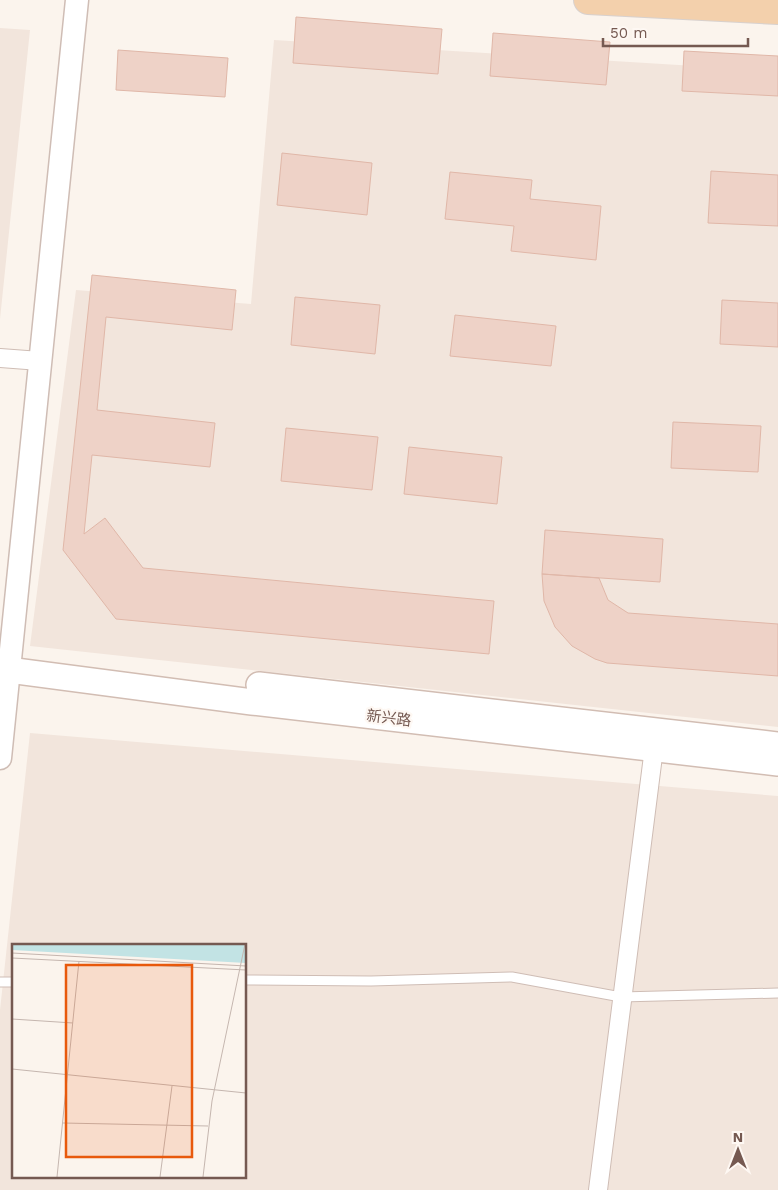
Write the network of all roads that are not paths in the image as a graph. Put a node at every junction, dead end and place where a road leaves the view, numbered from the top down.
1 (76, 0) edge
2 (588, 0) edge
3 (778, 10) edge
4 (0, 358) edge
5 (40, 361) junction
6 (5, 660) edge
7 (778, 745) edge
8 (654, 748) junction
9 (0, 758) edge
10 (778, 763) edge
11 (246, 980) edge
12 (778, 993) edge
13 (621, 997) junction
14 (598, 1190) edge

1 - 5 street
2 - 3 main road
4 - 5 street
5 - 6 street
6 - 7 main road, 新兴路
6 - 8 main road, 新兴路
6 - 9 street
8 - 10 main road, 新兴路
8 - 13 street
11 - 13 lane
12 - 13 lane
13 - 14 street

